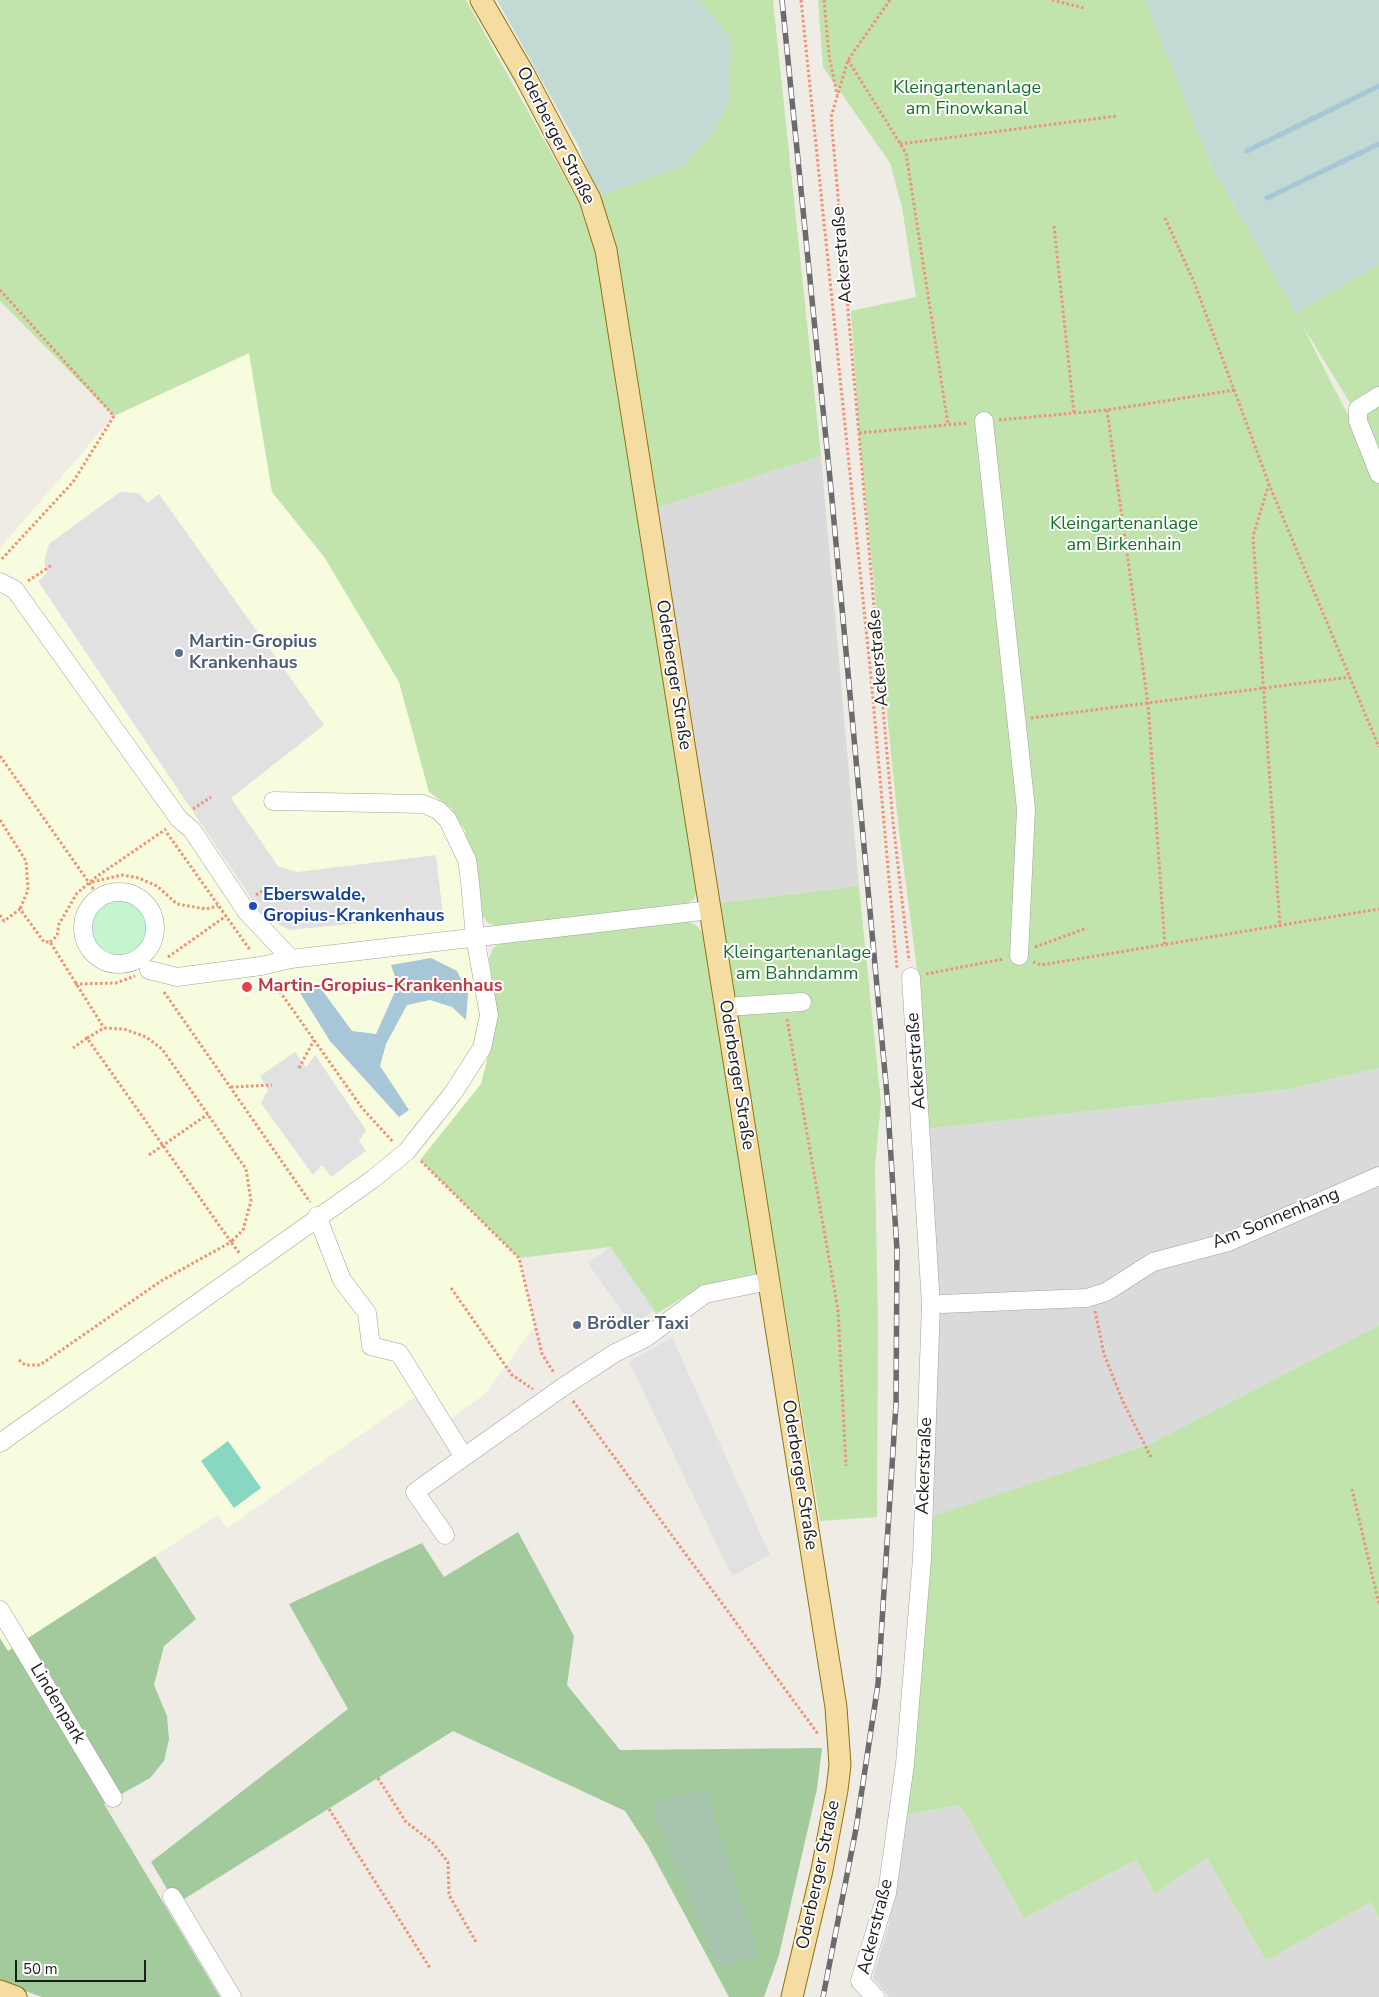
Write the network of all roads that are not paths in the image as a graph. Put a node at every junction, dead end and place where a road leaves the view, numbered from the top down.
1 (481, 0) edge
2 (1379, 396) edge
3 (984, 421) road end
4 (1379, 474) edge
5 (8, 586) edge
6 (273, 801) dead end
7 (99, 897) joint
8 (710, 910) junction
9 (475, 937) junction
10 (1019, 956) road end
11 (291, 959) junction
12 (148, 970) road end
13 (904, 974) road end
14 (802, 1002) dead end
15 (726, 1007) junction
16 (1379, 1176) edge
17 (317, 1216) junction
18 (769, 1281) junction
19 (942, 1304) dead end
20 (0, 1443) edge
21 (464, 1457) junction
22 (445, 1535) dead end
23 (0, 1610) edge
24 (113, 1798) dead end
25 (172, 1897) dead end
26 (0, 1991) edge
27 (16, 1997) edge
28 (232, 1997) edge
29 (792, 1997) edge
30 (875, 1997) edge

1 - 8 main road, Oderberger Straße
2 - 4 street
3 - 10 street
5 - 11 street
6 - 9 street
7 - 7 street
8 - 9 street
8 - 15 main road, Oderberger Straße
9 - 11 street
9 - 17 street
11 - 12 street
13 - 30 street, Ackerstraße
14 - 15 street
15 - 18 main road, Oderberger Straße
16 - 19 street, Am Sonnenhang
17 - 20 street
17 - 21 street
18 - 21 street
18 - 29 main road, Oderberger Straße
21 - 22 street
23 - 24 street, Lindenpark
25 - 28 street
26 - 27 main road

